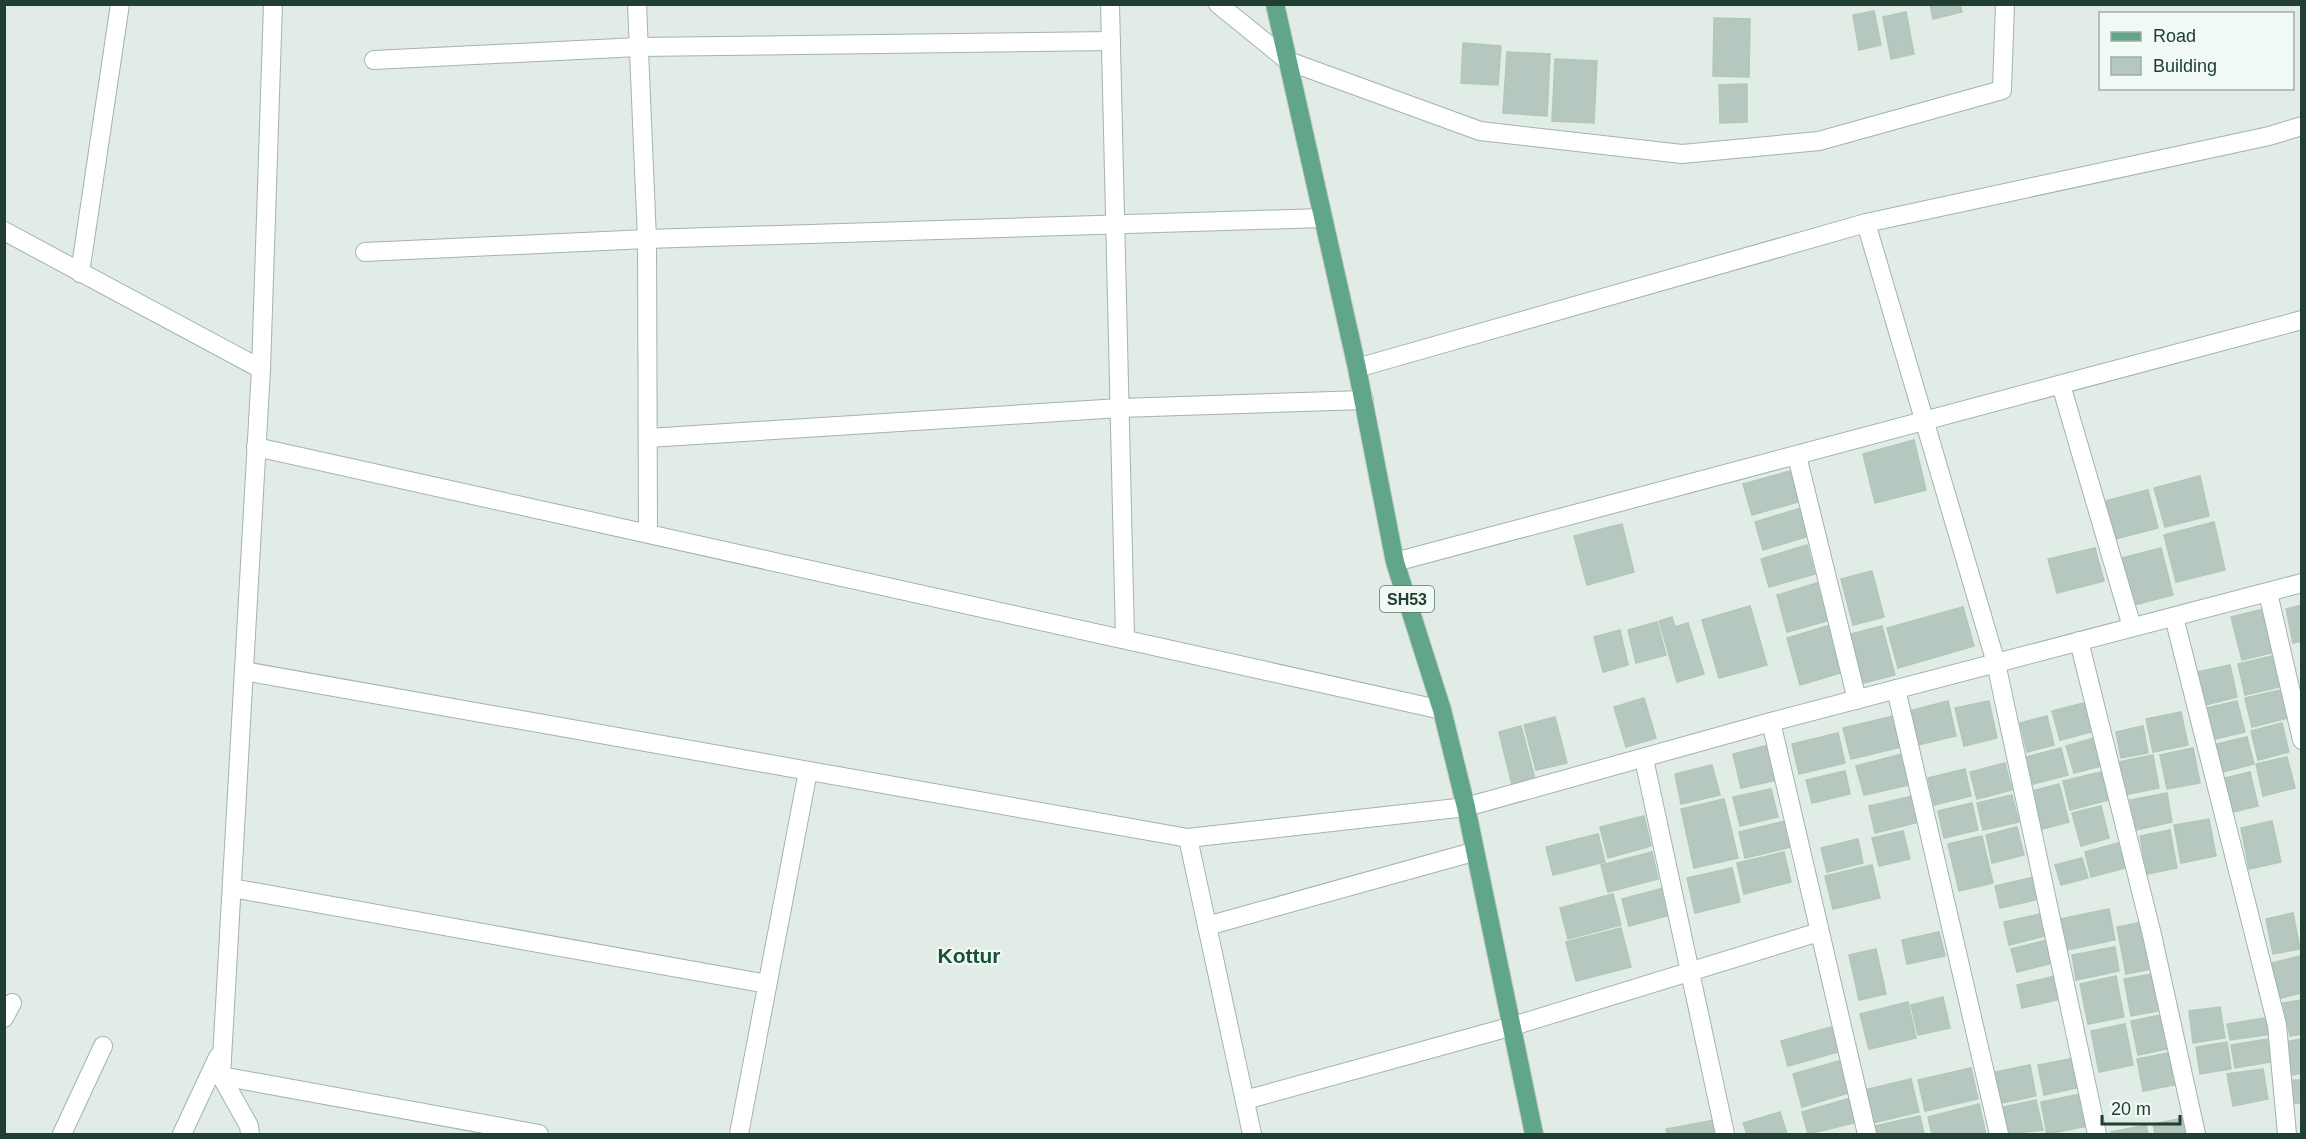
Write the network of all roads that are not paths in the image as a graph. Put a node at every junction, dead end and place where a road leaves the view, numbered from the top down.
1 (120, 4) edge
2 (273, 4) edge
3 (637, 4) edge
4 (1110, 4) edge
5 (1218, 4) edge
6 (1275, 4) edge
7 (2005, 4) edge
8 (1111, 41) junction
9 (638, 47) junction
10 (374, 60) dead end
11 (1288, 61) junction
12 (2301, 126) edge
13 (1323, 218) junction
14 (1866, 224) junction
15 (1115, 225) junction
16 (4, 231) edge
17 (647, 239) junction
18 (364, 252) dead end
19 (80, 273) junction
20 (2301, 320) edge
21 (1357, 368) junction
22 (261, 369) junction
23 (2061, 385) junction
24 (1364, 400) junction
25 (1120, 408) junction
26 (1924, 422) junction
27 (648, 438) junction
28 (256, 447) junction
29 (1797, 456) junction
30 (648, 533) junction
31 (1395, 562) junction
32 (2301, 583) edge
33 (2268, 593) junction
34 (2174, 617) junction
35 (2132, 627) junction
36 (1125, 637) junction
37 (2079, 641) junction
38 (1996, 663) junction
39 (244, 671) junction
40 (1896, 689) junction
41 (1857, 700) junction
42 (1442, 710) junction
43 (1771, 722) junction
44 (2301, 740) edge
45 (1644, 759) junction
46 (808, 771) junction
47 (1466, 807) junction
48 (1188, 838) junction
49 (1473, 852) junction
50 (231, 888) junction
51 (1207, 926) junction
52 (1819, 932) junction
53 (1690, 971) junction
54 (767, 984) junction
55 (1513, 1026) junction
56 (104, 1046) dead end
57 (223, 1047) junction
58 (221, 1076) junction
59 (1245, 1100) junction
60 (62, 1134) edge
61 (182, 1134) edge
62 (250, 1134) edge
63 (534, 1134) edge
64 (739, 1134) edge
65 (1251, 1134) edge
66 (1534, 1134) edge
67 (1725, 1134) edge
68 (1867, 1134) edge
69 (1999, 1134) edge
70 (2097, 1134) edge
71 (2196, 1134) edge
72 (2287, 1134) edge

1 - 19 street
2 - 22 street
3 - 9 street
4 - 8 street
5 - 11 street
6 - 11 main road, SH53
7 - 11 street
8 - 9 street
8 - 15 street
9 - 10 street
9 - 17 street
11 - 13 main road, SH53
12 - 14 street
13 - 15 street
13 - 21 main road, SH53
14 - 21 street
14 - 26 street
15 - 17 street
15 - 25 street
16 - 19 street
17 - 18 street
17 - 27 street
19 - 22 street
20 - 23 street
21 - 24 main road, SH53
22 - 28 street
23 - 26 street
23 - 35 street
24 - 25 street
24 - 31 main road, SH53
25 - 27 street
25 - 36 street
26 - 29 street
26 - 38 street
27 - 30 street
28 - 30 street
28 - 39 street
29 - 31 street
29 - 41 street
30 - 36 street
31 - 42 main road, SH53
32 - 33 street
33 - 34 street
33 - 44 street
34 - 35 street
34 - 72 street
35 - 37 street
36 - 42 street
37 - 38 street
37 - 71 street
38 - 40 street
38 - 70 street
39 - 46 street
39 - 50 street
40 - 41 street
40 - 69 street
41 - 43 street
42 - 47 main road, SH53
43 - 45 street
43 - 52 street
45 - 47 street
45 - 53 street
46 - 48 street
46 - 54 street
47 - 48 street
47 - 49 main road, SH53
48 - 51 street
49 - 51 street
49 - 55 main road, SH53
50 - 54 street
50 - 57 street
51 - 59 street
52 - 53 street
52 - 68 street
53 - 55 street
53 - 67 street
54 - 64 street
55 - 59 street
55 - 66 main road, SH53
56 - 60 street
57 - 58 street
57 - 61 street
58 - 62 street
58 - 63 street
59 - 65 street

